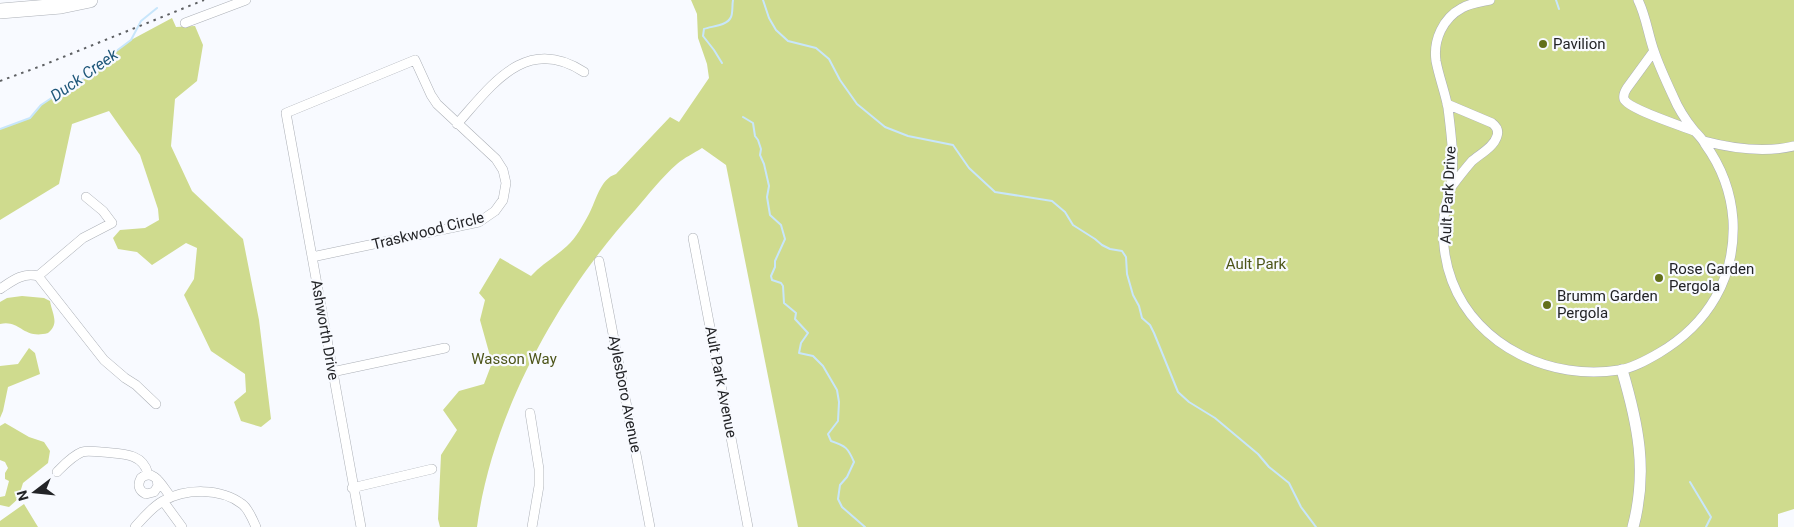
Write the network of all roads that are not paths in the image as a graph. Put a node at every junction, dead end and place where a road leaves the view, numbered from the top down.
1 (90, 0) edge
2 (246, 0) edge
3 (1490, 0) edge
4 (1638, 0) edge
5 (7, 7) edge
6 (185, 23) dead end
7 (1654, 51) junction
8 (584, 72) dead end
9 (1447, 104) junction
10 (457, 124) junction
11 (1694, 131) junction
12 (289, 134) joint
13 (1704, 141) junction
14 (1794, 146) edge
15 (1451, 186) junction
16 (86, 198) dead end
17 (693, 238) dead end
18 (312, 257) junction
19 (599, 262) dead end
20 (38, 276) junction
21 (0, 289) edge
22 (445, 348) dead end
23 (1622, 370) junction
24 (332, 372) junction
25 (156, 404) dead end
26 (530, 413) dead end
27 (432, 469) dead end
28 (56, 472) dead end
29 (148, 474) junction
30 (157, 479) junction
31 (352, 488) junction
32 (146, 494) junction
33 (163, 501) junction
34 (135, 527) edge
35 (182, 527) edge
36 (256, 527) edge
37 (361, 527) edge
38 (532, 527) edge
39 (650, 527) edge
40 (748, 527) edge
41 (1633, 527) edge

1 - 5 highway
2 - 6 street
3 - 9 street, Ault Park Drive
4 - 7 street, Ault Park Drive
7 - 11 street, Ault Park Drive
7 - 11 street
8 - 10 street
9 - 15 street, Ault Park Drive
9 - 15 street
10 - 12 street, Traskwood Circle
10 - 18 street, Traskwood Circle
11 - 13 street, Ault Park Drive
12 - 18 street, Ashworth Drive
13 - 14 street
13 - 23 street, Ault Park Drive
15 - 23 street, Ault Park Drive
16 - 20 street
17 - 40 street, Ault Park Avenue
18 - 24 street, Ashworth Drive
19 - 39 street, Aylesboro Avenue
20 - 21 street
20 - 25 street
22 - 24 street
23 - 41 street
24 - 31 street, Ashworth Drive
26 - 38 street
27 - 31 street
28 - 29 street
29 - 30 street
29 - 32 street
30 - 32 street
30 - 33 street
31 - 37 street, Ashworth Drive
32 - 33 street
33 - 34 street
33 - 35 street
33 - 36 street

